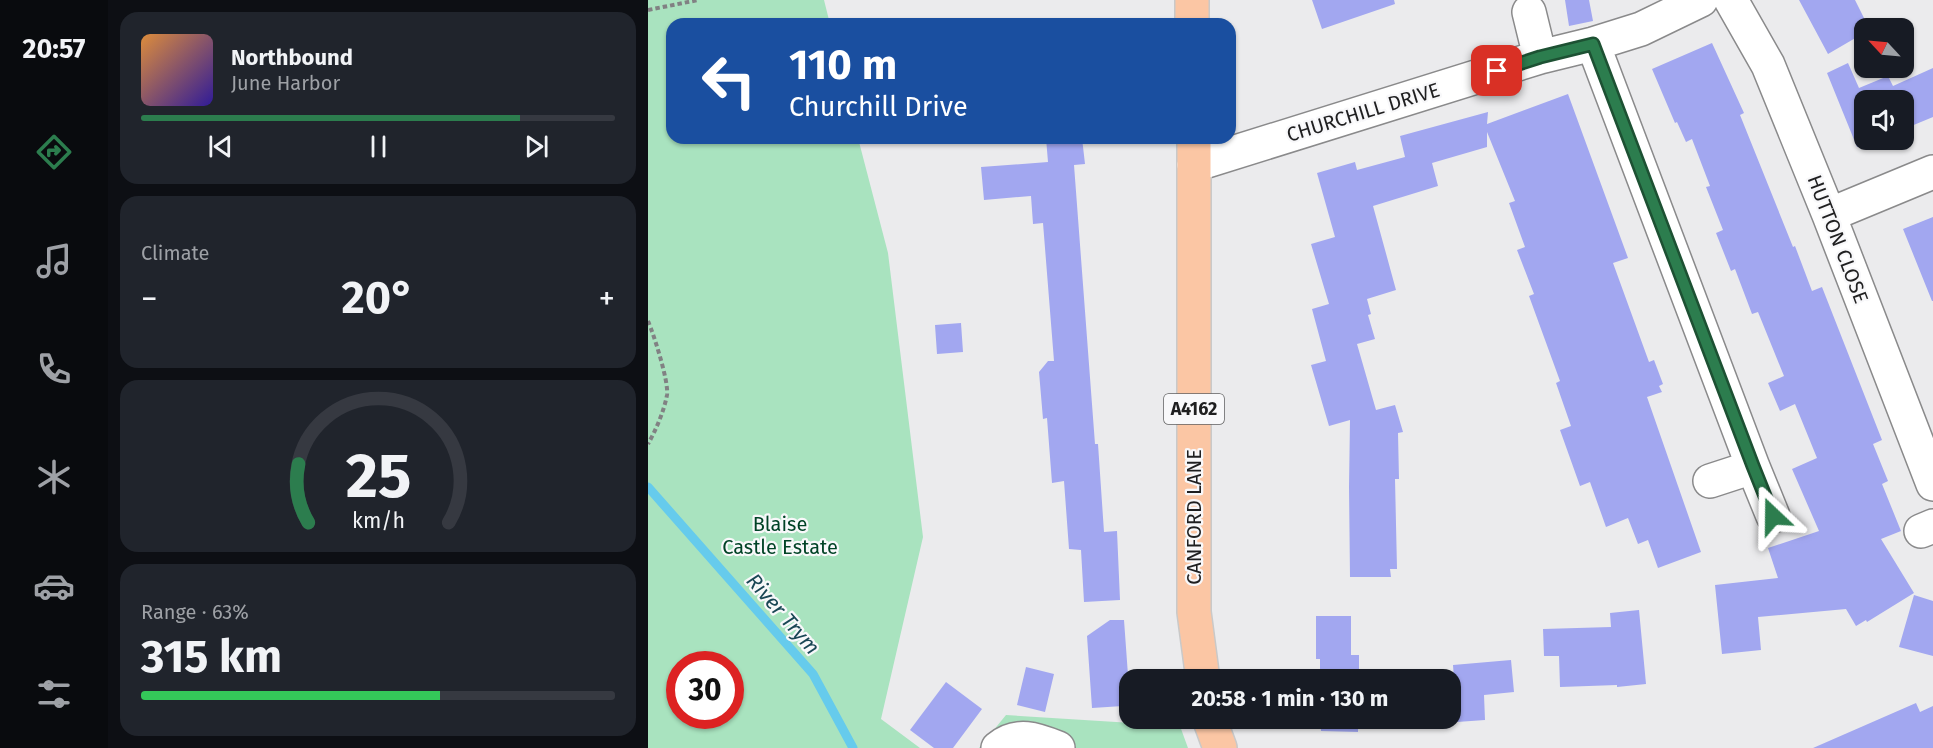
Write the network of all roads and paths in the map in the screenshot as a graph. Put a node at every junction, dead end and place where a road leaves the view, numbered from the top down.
1 (698, 0) edge
2 (1192, 0) edge
3 (1701, 0) edge
4 (1731, 0) edge
5 (648, 10) edge
6 (1529, 12) dead end
7 (1192, 18) edge
8 (1593, 44) junction
9 (1540, 57) junction
10 (1236, 140) edge
11 (1223, 144) edge
12 (1194, 152) edge
13 (1933, 172) edge
14 (1829, 215) junction
15 (648, 321) edge
16 (648, 444) edge
17 (1753, 466) junction
18 (1710, 481) dead end
19 (1933, 484) edge
20 (1773, 516) dead end
21 (1202, 669) edge
22 (1213, 729) edge
23 (998, 748) edge
24 (1058, 748) edge
25 (1220, 748) edge

1 - 5 path
2 - 7 main road
3 - 8 street, CHURCHILL DRIVE
4 - 14 street, HUTTON CLOSE
6 - 9 street
8 - 9 street, CHURCHILL DRIVE
8 - 17 street
9 - 10 street, CHURCHILL DRIVE
11 - 12 street, CHURCHILL DRIVE
12 - 21 main road, CANFORD LANE / A4162
13 - 14 street
14 - 19 street, HUTTON CLOSE
15 - 16 path
17 - 18 street
17 - 20 street
22 - 25 main road
23 - 24 street

